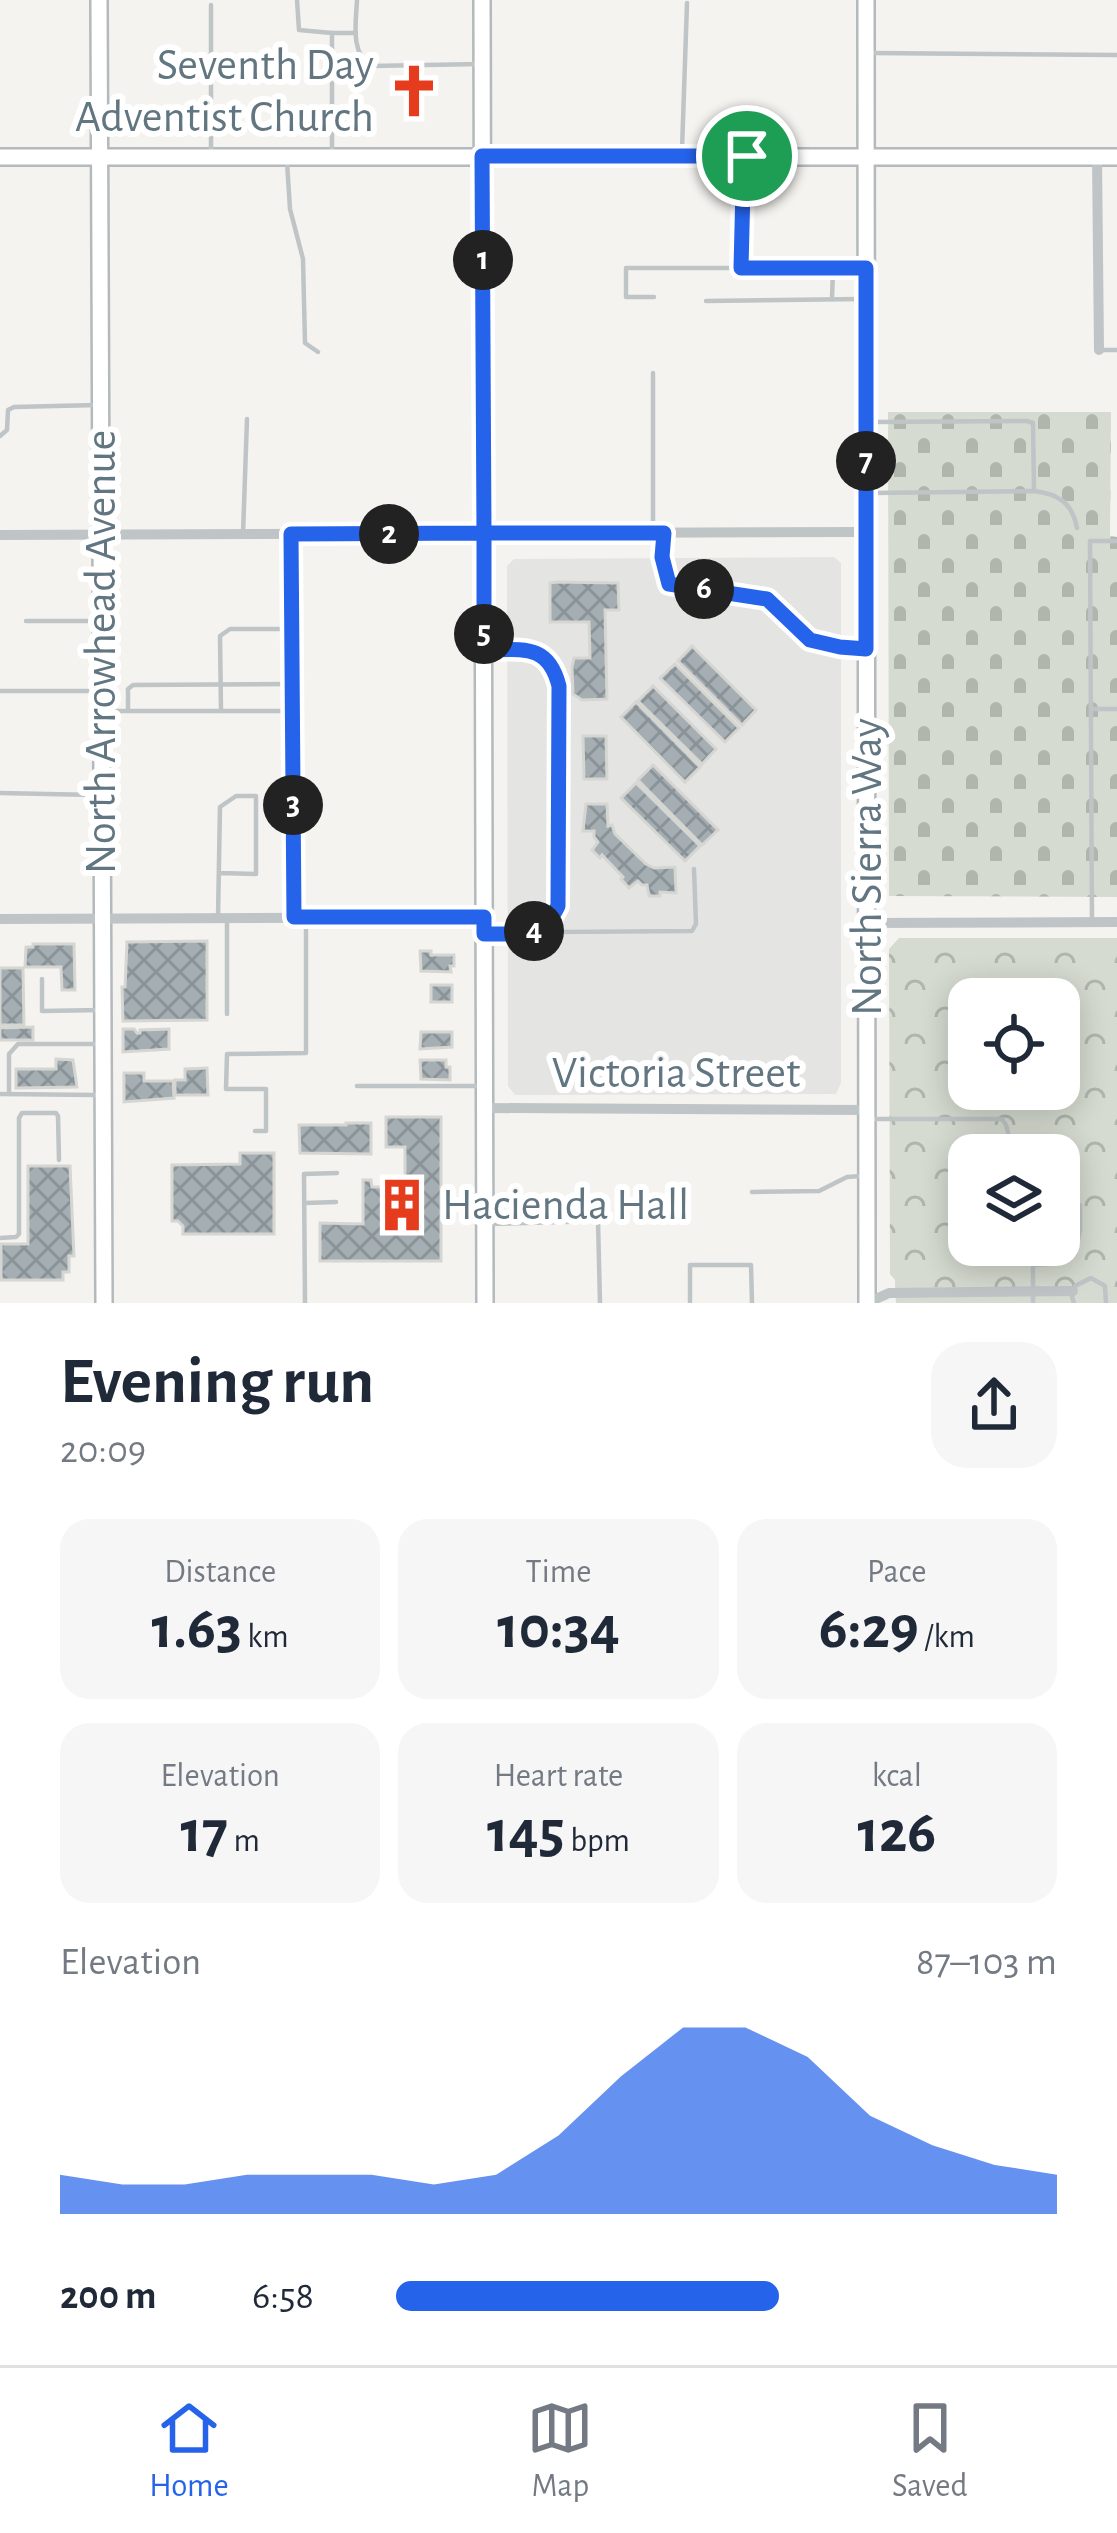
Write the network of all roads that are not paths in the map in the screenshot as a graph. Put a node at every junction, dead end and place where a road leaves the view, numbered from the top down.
1 (99, 0) edge
2 (297, 0) edge
3 (357, 0) edge
4 (482, 0) edge
5 (866, 0) edge
6 (687, 2) edge
7 (211, 5) dead end
8 (332, 33) junction
9 (356, 33) junction
10 (866, 53) junction
11 (1117, 55) edge
12 (482, 64) junction
13 (286, 156) junction
14 (332, 156) junction
15 (482, 156) junction
16 (682, 156) junction
17 (747, 156) junction
18 (866, 156) junction
19 (0, 157) edge
20 (99, 157) junction
21 (212, 157) junction
22 (1097, 157) junction
23 (1117, 157) edge
24 (741, 268) junction
25 (833, 268) junction
26 (866, 268) junction
27 (654, 297) dead end
28 (866, 298) junction
29 (832, 299) junction
30 (706, 301) dead end
31 (1099, 350) joint
32 (1117, 350) edge
33 (318, 352) dead end
34 (653, 373) dead end
35 (100, 405) junction
36 (247, 419) dead end
37 (866, 422) junction
38 (0, 436) edge
39 (1034, 490) junction
40 (866, 493) junction
41 (1077, 528) dead end
42 (866, 532) junction
43 (484, 533) junction
44 (658, 533) junction
45 (243, 534) junction
46 (291, 534) junction
47 (0, 535) edge
48 (101, 535) junction
49 (1117, 541) edge
50 (26, 621) dead end
51 (101, 621) junction
52 (292, 629) junction
53 (866, 649) junction
54 (484, 650) junction
55 (292, 684) junction
56 (221, 685) junction
57 (0, 691) edge
58 (101, 691) junction
59 (1090, 709) junction
60 (1117, 709) edge
61 (292, 710) junction
62 (101, 711) junction
63 (128, 711) junction
64 (221, 711) junction
65 (0, 793) edge
66 (101, 795) junction
67 (694, 869) dead end
68 (219, 873) junction
69 (222, 917) junction
70 (300, 917) junction
71 (101, 918) junction
72 (0, 919) edge
73 (1092, 922) junction
74 (1117, 922) edge
75 (867, 923) junction
76 (547, 925) junction
77 (484, 926) junction
78 (42, 979) dead end
79 (102, 1010) junction
80 (227, 1014) dead end
81 (102, 1043) junction
82 (357, 1086) dead end
83 (485, 1086) junction
84 (0, 1094) edge
85 (9, 1094) junction
86 (102, 1095) junction
87 (485, 1108) junction
88 (867, 1114) junction
89 (255, 1131) dead end
90 (1008, 1134) edge
91 (59, 1160) dead end
92 (337, 1173) dead end
93 (867, 1176) junction
94 (752, 1192) dead end
95 (336, 1202) dead end
96 (304, 1203) junction
97 (485, 1224) junction
98 (0, 1238) edge
99 (1033, 1266) edge
100 (1033, 1297) edge
101 (1074, 1297) edge
102 (104, 1303) edge
103 (305, 1303) edge
104 (485, 1303) edge
105 (600, 1303) edge
106 (690, 1303) edge
107 (752, 1303) edge
108 (867, 1303) edge
109 (1106, 1303) edge

1 - 20 street, North Arrowhead Avenue
2 - 8 lane
3 - 9 lane
4 - 12 street
5 - 10 street, North Sierra Way
6 - 16 lane
7 - 21 lane
8 - 9 lane
8 - 14 lane
9 - 12 lane
10 - 11 lane
10 - 18 street, North Sierra Way
12 - 15 street
13 - 14 street
13 - 21 street
13 - 33 lane
14 - 15 street
15 - 16 street
15 - 43 street
16 - 17 street
17 - 18 street
17 - 24 lane
18 - 22 street
18 - 26 street, North Sierra Way
19 - 20 street
20 - 21 street
20 - 35 street, North Arrowhead Avenue
22 - 23 street
22 - 31 street
24 - 25 lane
24 - 27 lane
25 - 26 lane
25 - 29 lane
26 - 28 street, North Sierra Way
28 - 29 lane
28 - 37 street, North Sierra Way
29 - 30 lane
31 - 32 lane
34 - 44 lane
35 - 38 lane
35 - 48 street, North Arrowhead Avenue
36 - 45 lane
37 - 39 lane
37 - 40 street, North Sierra Way
39 - 40 lane
39 - 41 lane
40 - 42 street, North Sierra Way
42 - 44 street
42 - 53 street, North Sierra Way
43 - 44 street
43 - 46 street
43 - 54 street
44 - 53 lane
45 - 46 street
45 - 48 street
46 - 52 street
47 - 48 street
48 - 51 street, North Arrowhead Avenue
49 - 59 lane
50 - 51 lane
51 - 58 street, North Arrowhead Avenue
52 - 55 street
52 - 56 lane
53 - 75 street, North Sierra Way
54 - 76 lane
54 - 77 street
55 - 56 lane
55 - 61 street
56 - 63 lane
56 - 64 lane
57 - 58 lane
58 - 62 street, North Arrowhead Avenue
59 - 60 lane
59 - 73 lane
61 - 64 lane
61 - 70 street
62 - 63 lane
62 - 66 street, North Arrowhead Avenue
63 - 64 lane
65 - 66 lane
66 - 71 street, North Arrowhead Avenue
67 - 76 lane
68 - 68 lane
68 - 69 lane
69 - 70 street
69 - 71 street
69 - 80 lane
70 - 77 street
70 - 89 lane
71 - 72 street
71 - 79 street, North Arrowhead Avenue
73 - 74 street
73 - 75 street
75 - 88 street, North Sierra Way
76 - 77 lane
77 - 83 street
78 - 79 lane
79 - 81 street, North Arrowhead Avenue
81 - 85 lane
81 - 86 street, North Arrowhead Avenue
82 - 83 lane
83 - 87 street
84 - 85 lane
85 - 86 lane
86 - 102 street, North Arrowhead Avenue
87 - 88 street, Victoria Street
87 - 97 street
88 - 90 lane
88 - 93 street, North Sierra Way
91 - 98 lane
92 - 96 lane
93 - 94 lane
93 - 108 street, North Sierra Way
95 - 96 lane
96 - 103 lane
97 - 104 street
97 - 105 lane
99 - 100 lane
100 - 101 street
100 - 108 street
101 - 109 lane
106 - 107 lane

